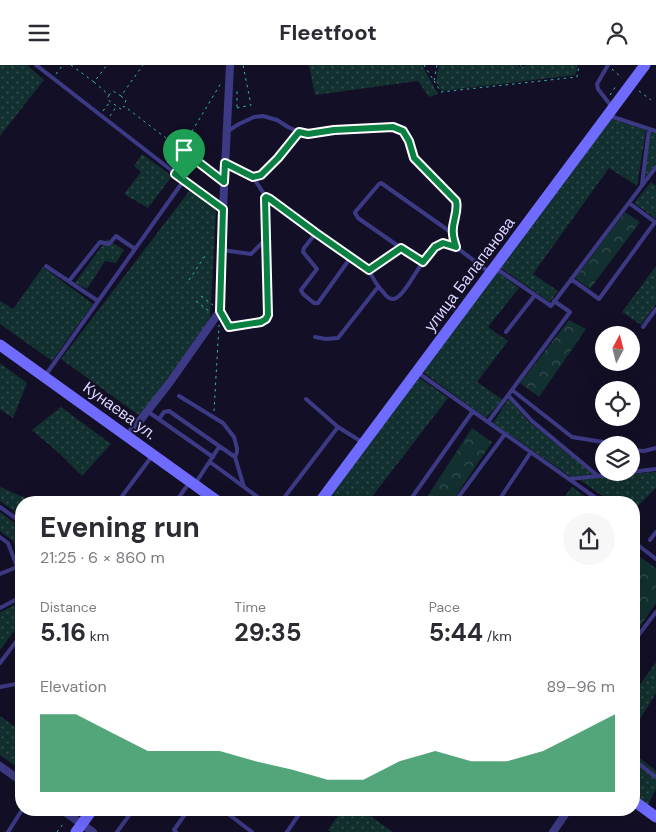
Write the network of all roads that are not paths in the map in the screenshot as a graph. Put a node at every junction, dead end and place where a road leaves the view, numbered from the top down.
1 (36, 65) edge
2 (230, 65) edge
3 (608, 65) edge
4 (646, 65) edge
5 (610, 112) junction
6 (649, 129) junction
7 (228, 131) junction
8 (656, 131) edge
9 (299, 132) junction
10 (225, 163) junction
11 (656, 167) edge
12 (253, 177) junction
13 (184, 180) junction
14 (641, 186) junction
15 (266, 197) junction
16 (629, 203) junction
17 (223, 209) junction
18 (655, 222) edge
19 (316, 233) junction
20 (452, 233) junction
21 (265, 240) junction
22 (456, 247) junction
23 (401, 248) junction
24 (135, 249) junction
25 (222, 250) junction
26 (352, 257) junction
27 (423, 262) junction
28 (46, 266) dead end
29 (369, 270) junction
30 (492, 270) junction
31 (571, 279) junction
32 (69, 281) junction
33 (378, 287) junction
34 (535, 295) junction
35 (98, 301) junction
36 (554, 301) junction
37 (656, 309) edge
38 (218, 314) junction
39 (643, 327) dead end
40 (506, 332) dead end
41 (315, 337) dead end
42 (0, 345) edge
43 (416, 372) junction
44 (44, 377) junction
45 (512, 390) junction
46 (179, 396) dead end
47 (508, 396) junction
48 (306, 399) dead end
49 (147, 411) junction
50 (473, 411) junction
51 (159, 419) junction
52 (488, 422) junction
53 (338, 427) junction
54 (505, 434) junction
55 (128, 436) junction
56 (595, 441) edge
57 (363, 443) junction
58 (219, 447) junction
59 (656, 448) edge
60 (640, 451) edge
61 (531, 452) junction
62 (153, 454) junction
63 (212, 457) junction
64 (235, 457) junction
65 (210, 462) junction
66 (656, 469) edge
67 (640, 471) edge
68 (595, 474) edge
69 (595, 476) edge
70 (569, 479) junction
71 (193, 483) junction
72 (244, 487) junction
73 (122, 496) edge
74 (181, 496) edge
75 (211, 496) edge
76 (256, 496) edge
77 (285, 496) edge
78 (324, 496) edge
79 (413, 496) edge
80 (459, 496) edge
81 (502, 496) edge
82 (593, 496) edge
83 (0, 507) edge
84 (15, 518) edge
85 (656, 532) edge
86 (0, 537) edge
87 (650, 540) dead end
88 (640, 547) edge
89 (656, 559) edge
90 (15, 562) edge
91 (15, 568) edge
92 (0, 574) edge
93 (15, 600) edge
94 (0, 607) edge
95 (656, 612) edge
96 (640, 633) edge
97 (15, 643) edge
98 (0, 663) edge
99 (15, 684) edge
100 (0, 687) edge
101 (640, 765) edge
102 (0, 766) edge
103 (15, 777) edge
104 (656, 777) edge
105 (640, 805) edge
106 (18, 816) edge
107 (71, 816) edge
108 (88, 816) edge
109 (129, 816) edge
110 (184, 816) edge
111 (231, 816) edge
112 (298, 816) edge
113 (564, 816) edge
114 (656, 817) edge
115 (79, 828) edge
116 (8, 832) edge
117 (93, 832) edge
118 (117, 832) edge
119 (176, 832) edge
120 (252, 832) edge
121 (287, 832) edge
122 (553, 832) edge

1 - 13 lane
2 - 7 street
3 - 5 lane
4 - 5 street, улица Балапанова
5 - 6 lane
5 - 30 street, улица Балапанова
6 - 8 lane
6 - 14 lane
7 - 9 lane
7 - 10 street
9 - 12 lane
9 - 20 lane
10 - 12 lane
10 - 17 street
11 - 14 lane
12 - 15 lane
13 - 17 lane
13 - 24 lane
14 - 16 lane
15 - 19 lane
15 - 21 lane
16 - 18 lane
16 - 31 lane
17 - 25 street
18 - 31 lane
19 - 26 lane
19 - 26 lane
20 - 22 lane
20 - 23 lane
21 - 25 lane
21 - 38 lane
22 - 27 lane
22 - 30 lane
23 - 27 street
23 - 29 lane
24 - 32 lane
24 - 35 lane
25 - 38 street
26 - 29 lane
27 - 33 lane
28 - 32 lane
29 - 33 lane
30 - 34 lane
30 - 43 street, улица Балапанова
31 - 36 lane
32 - 35 lane
33 - 41 lane
34 - 36 lane
34 - 40 lane
35 - 44 lane
36 - 45 lane
37 - 39 lane
38 - 49 street
42 - 44 street, Кунаева ул.
43 - 50 lane
43 - 57 street, улица Балапанова
44 - 55 street, Кунаева ул.
45 - 47 lane
45 - 56 lane
46 - 64 lane
47 - 52 lane
47 - 68 lane
48 - 53 lane
49 - 51 lane
49 - 55 street
50 - 52 lane
50 - 79 lane
51 - 58 lane
51 - 63 lane
52 - 54 lane
53 - 57 lane
53 - 77 lane
54 - 61 lane
54 - 80 lane
55 - 62 street, Кунаева ул.
57 - 78 street, улица Балапанова
58 - 63 lane
58 - 64 lane
59 - 60 lane
61 - 70 lane
61 - 81 lane
62 - 71 street, Кунаева ул.
62 - 73 lane
63 - 65 lane
64 - 72 lane
65 - 71 lane
65 - 72 lane
66 - 67 lane
69 - 70 lane
70 - 82 lane
71 - 74 lane
71 - 75 street, Кунаева ул.
72 - 76 lane
83 - 84 lane
85 - 87 lane
86 - 90 lane
88 - 89 lane
91 - 92 lane
93 - 94 lane
95 - 96 lane
97 - 98 lane
99 - 100 lane
101 - 104 lane
102 - 103 street
105 - 114 street
106 - 116 lane
107 - 115 street
108 - 115 street
109 - 118 lane
110 - 119 lane
111 - 120 lane
112 - 121 lane
113 - 122 street
115 - 117 street

